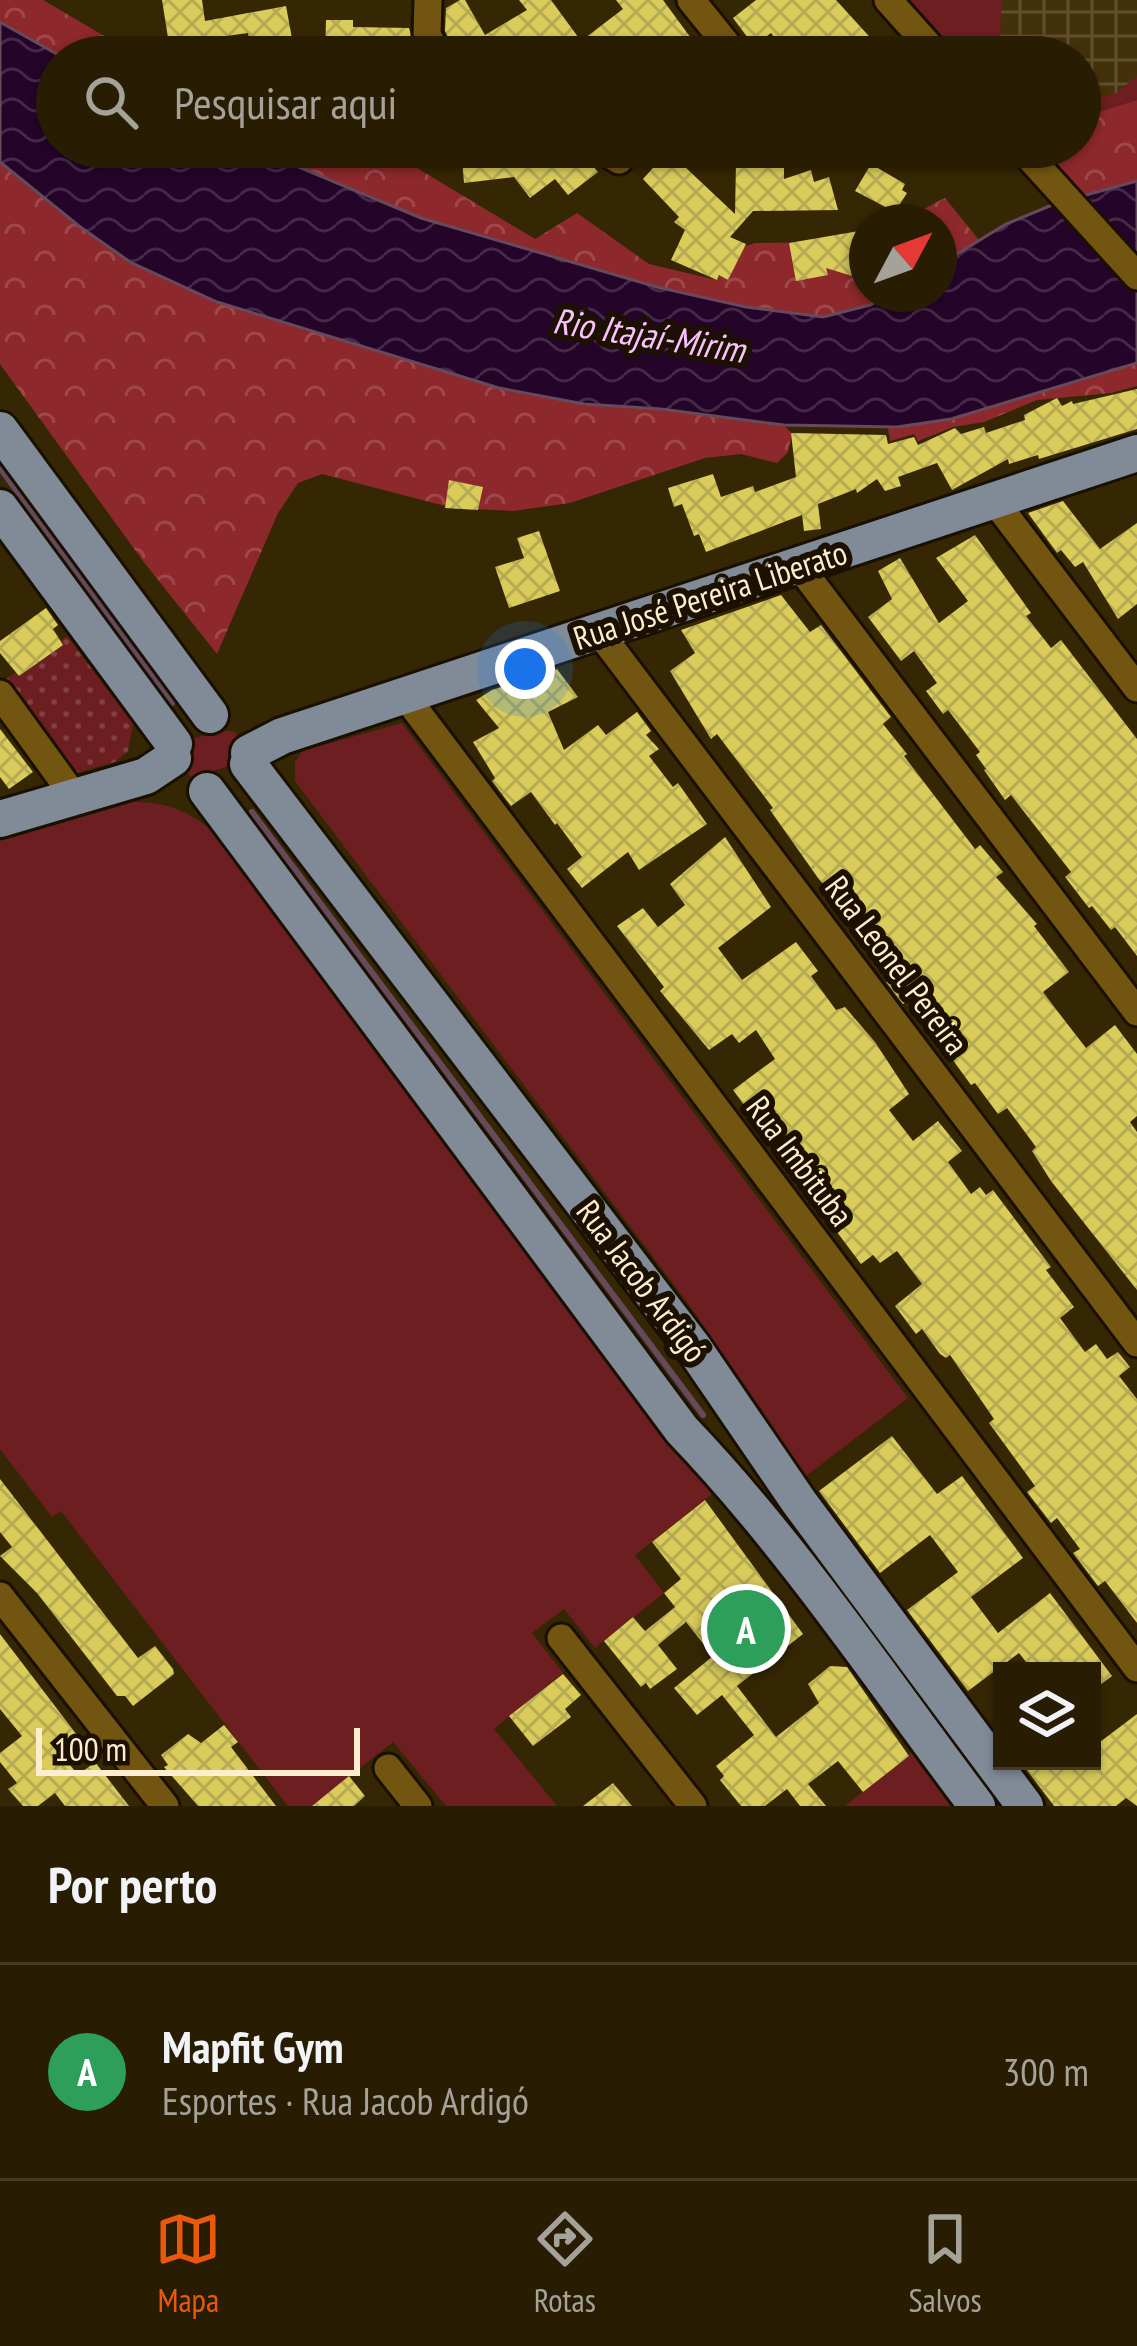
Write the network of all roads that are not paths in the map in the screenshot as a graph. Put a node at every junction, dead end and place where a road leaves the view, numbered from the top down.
1 (428, 0) edge
2 (691, 0) edge
3 (888, 0) edge
4 (428, 36) edge
5 (719, 36) edge
6 (920, 36) edge
7 (1039, 168) edge
8 (1137, 276) edge
9 (0, 430) edge
10 (1137, 453) edge
11 (994, 499) junction
12 (0, 508) edge
13 (799, 566) junction
14 (599, 632) junction
15 (1137, 688) edge
16 (0, 694) edge
17 (406, 697) junction
18 (237, 740) junction
19 (177, 770) junction
20 (74, 796) junction
21 (0, 819) edge
22 (1137, 1012) edge
23 (1137, 1343) edge
24 (0, 1596) edge
25 (561, 1638) dead end
26 (1137, 1669) edge
27 (388, 1768) dead end
28 (164, 1806) edge
29 (418, 1806) edge
30 (693, 1806) edge
31 (977, 1806) edge
32 (1025, 1806) edge

1 - 4 street
2 - 5 street
3 - 6 street
7 - 8 street
9 - 18 main road, Rua Jacob Ardigó
10 - 11 main road, Rua José Pereira Liberato
11 - 13 main road, Rua José Pereira Liberato
11 - 15 street
12 - 19 main road, Rua Jacob Ardigó
13 - 14 main road, Rua José Pereira Liberato
13 - 22 street
14 - 17 main road, Rua José Pereira Liberato
14 - 23 street, Rua Leonel Pereira
16 - 20 street
17 - 18 main road, Rua José Pereira Liberato
17 - 26 street, Rua Imbituba
18 - 19 main road
18 - 19 main road
18 - 32 main road, Rua Jacob Ardigó
19 - 20 main road
19 - 31 main road, Rua Jacob Ardigó
20 - 21 main road
24 - 28 street
25 - 30 street
27 - 29 street

